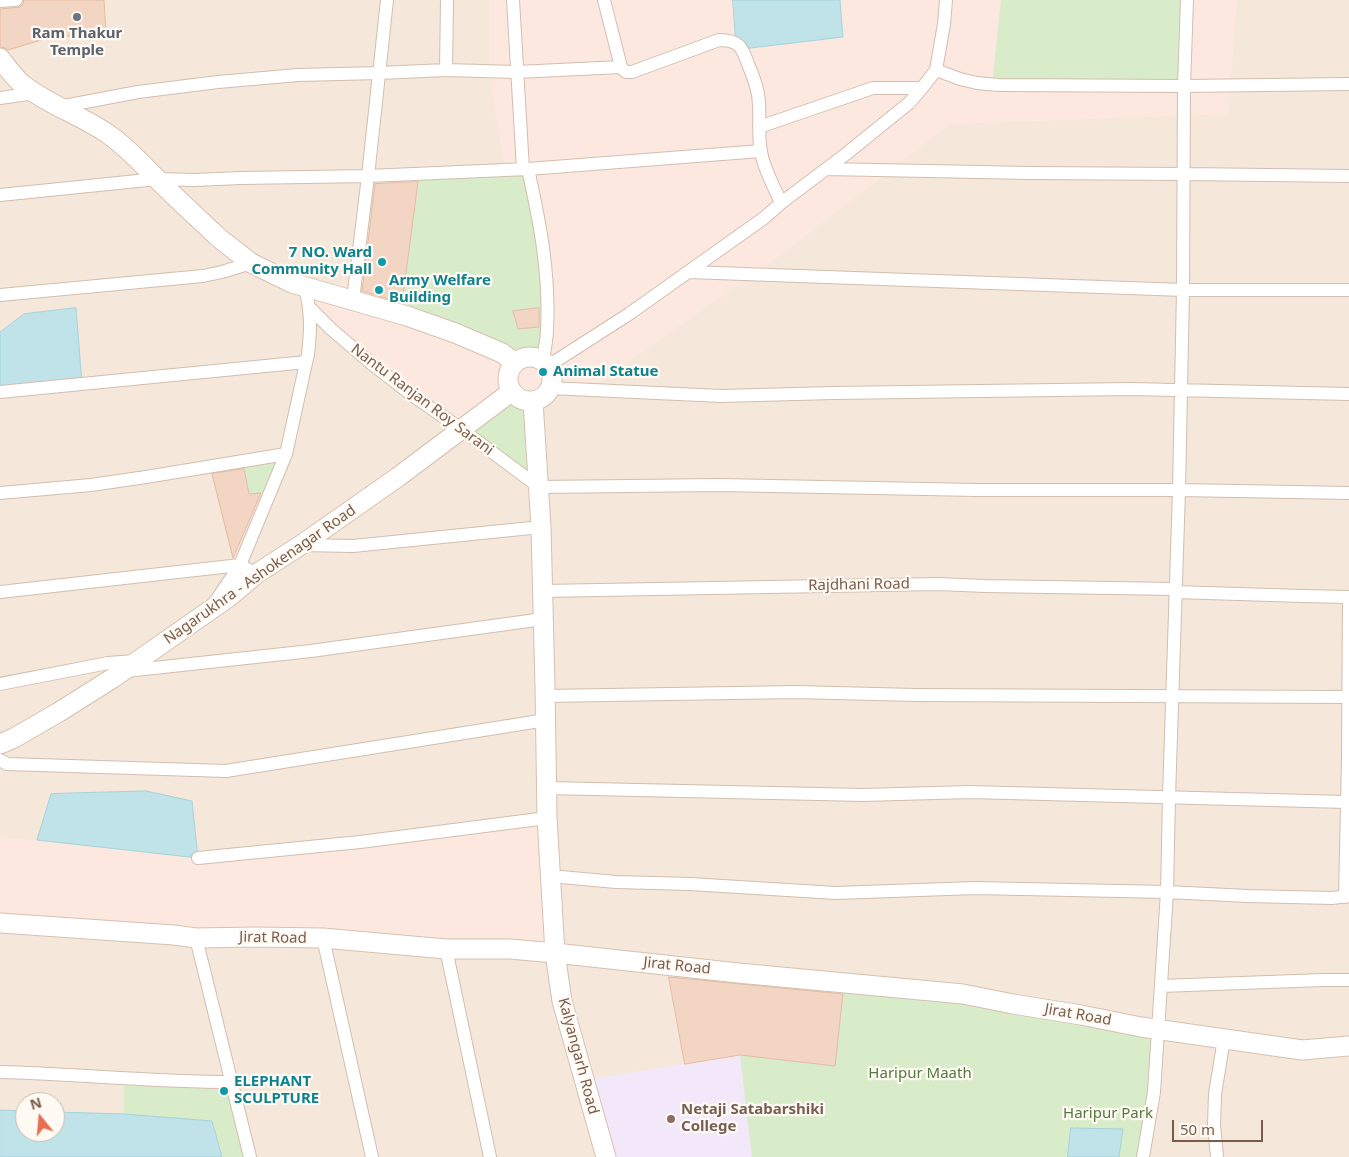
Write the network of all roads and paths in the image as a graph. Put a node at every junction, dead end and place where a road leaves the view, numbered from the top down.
1 (16, 0) edge
2 (387, 0) edge
3 (447, 0) edge
4 (513, 0) edge
5 (604, 0) edge
6 (946, 0) edge
7 (1186, 0) edge
8 (0, 1) edge
9 (0, 58) edge
10 (621, 67) junction
11 (446, 70) junction
12 (936, 70) junction
13 (517, 72) junction
14 (379, 73) junction
15 (1349, 84) edge
16 (1184, 86) junction
17 (922, 88) junction
18 (35, 93) junction
19 (0, 98) edge
20 (59, 107) junction
21 (760, 127) junction
22 (760, 151) junction
23 (526, 169) junction
24 (826, 169) junction
25 (1184, 174) junction
26 (368, 176) junction
27 (1349, 176) edge
28 (157, 179) junction
29 (0, 196) edge
30 (781, 203) junction
31 (251, 263) junction
32 (689, 272) junction
33 (305, 287) junction
34 (1183, 290) junction
35 (1349, 290) edge
36 (0, 295) edge
37 (353, 300) junction
38 (310, 308) junction
39 (306, 362) junction
40 (515, 363) junction
41 (545, 364) junction
42 (550, 388) junction
43 (1181, 390) junction
44 (0, 392) edge
45 (511, 392) junction
46 (1349, 394) edge
47 (533, 401) junction
48 (461, 429) junction
49 (286, 454) junction
50 (539, 487) junction
51 (1179, 490) junction
52 (0, 493) edge
53 (1349, 493) edge
54 (541, 527) junction
55 (301, 545) junction
56 (248, 569) junction
57 (1175, 590) junction
58 (543, 591) junction
59 (0, 592) edge
60 (1349, 597) edge
61 (543, 619) junction
62 (140, 660) junction
63 (124, 671) junction
64 (0, 684) edge
65 (545, 696) junction
66 (1172, 696) junction
67 (1347, 697) junction
68 (546, 720) junction
69 (0, 744) edge
70 (0, 760) edge
71 (547, 788) junction
72 (1169, 797) junction
73 (1346, 802) junction
74 (547, 818) junction
75 (198, 858) dead end
76 (550, 876) junction
77 (1167, 892) junction
78 (1347, 897) edge
79 (0, 923) edge
80 (196, 938) junction
81 (323, 938) junction
82 (446, 950) junction
83 (555, 953) junction
84 (1349, 980) edge
85 (1161, 986) junction
86 (1158, 1030) junction
87 (1224, 1039) junction
88 (1349, 1046) edge
89 (0, 1072) edge
90 (232, 1082) junction
91 (250, 1157) edge
92 (372, 1157) edge
93 (490, 1157) edge
94 (606, 1157) edge
95 (1143, 1157) edge
96 (1217, 1157) edge

1 - 8 street
2 - 14 street
3 - 11 street
4 - 13 street
5 - 10 street
6 - 12 street
7 - 16 street
9 - 18 main road
10 - 13 street
10 - 21 street
11 - 13 street
11 - 14 street
12 - 16 street
12 - 17 street
13 - 23 street
14 - 20 street
14 - 26 street
15 - 16 street
16 - 25 street
17 - 21 street
17 - 24 street
18 - 19 street
18 - 20 main road
20 - 28 main road
21 - 22 street
22 - 23 street
22 - 30 street
23 - 26 street
23 - 41 street
24 - 25 street
24 - 30 street
25 - 27 street
25 - 34 street
26 - 28 street
26 - 37 street
28 - 29 street
28 - 31 main road
30 - 32 street
31 - 33 main road
31 - 36 street
32 - 34 street
32 - 41 street
33 - 37 main road
33 - 38 street
34 - 35 street
34 - 43 street
37 - 40 main road
38 - 39 street
38 - 48 street, Nantu Ranjan Roy Sarani
39 - 44 street
39 - 49 street
40 - 41 main road
40 - 45 main road
41 - 42 main road
42 - 43 street
42 - 47 main road
43 - 46 street
43 - 51 street
45 - 47 main road
45 - 48 main road, Nagarukhra - Ashokenagar Road
47 - 50 main road, Kalyangarh Road
48 - 50 street, Nantu Ranjan Roy Sarani
48 - 55 main road, Nagarukhra - Ashokenagar Road
49 - 52 street
49 - 56 street
50 - 51 street
50 - 54 main road, Kalyangarh Road
51 - 53 street
51 - 57 street
54 - 55 street
54 - 58 main road, Kalyangarh Road
55 - 56 main road, Nagarukhra - Ashokenagar Road
56 - 59 street
56 - 62 main road, Nagarukhra - Ashokenagar Road
57 - 58 street, Rajdhani Road
57 - 60 street, Rajdhani Road
57 - 66 street
58 - 61 main road, Kalyangarh Road
60 - 67 street
61 - 63 street
61 - 65 main road, Kalyangarh Road
62 - 63 main road, Nagarukhra - Ashokenagar Road
62 - 64 street
63 - 69 main road, Nagarukhra - Ashokenagar Road
65 - 66 street
65 - 68 main road, Kalyangarh Road
66 - 67 street
66 - 72 street
67 - 73 street
68 - 70 street
68 - 71 main road, Kalyangarh Road
71 - 72 street
71 - 74 main road, Kalyangarh Road
72 - 73 street
72 - 77 street
73 - 78 street
74 - 75 street
74 - 76 main road, Kalyangarh Road
76 - 77 street
76 - 83 main road, Kalyangarh Road
77 - 78 street
77 - 85 street
79 - 80 main road, Jirat Road
80 - 81 main road, Jirat Road
80 - 90 street
81 - 82 main road, Jirat Road
81 - 92 street
82 - 83 main road, Jirat Road
82 - 93 street
83 - 86 main road, Jirat Road
83 - 94 main road, Kalyangarh Road
84 - 85 street
85 - 86 street
86 - 87 main road, Jirat Road
86 - 95 street
87 - 88 main road, Jirat Road
87 - 96 street
89 - 90 street
90 - 91 street

